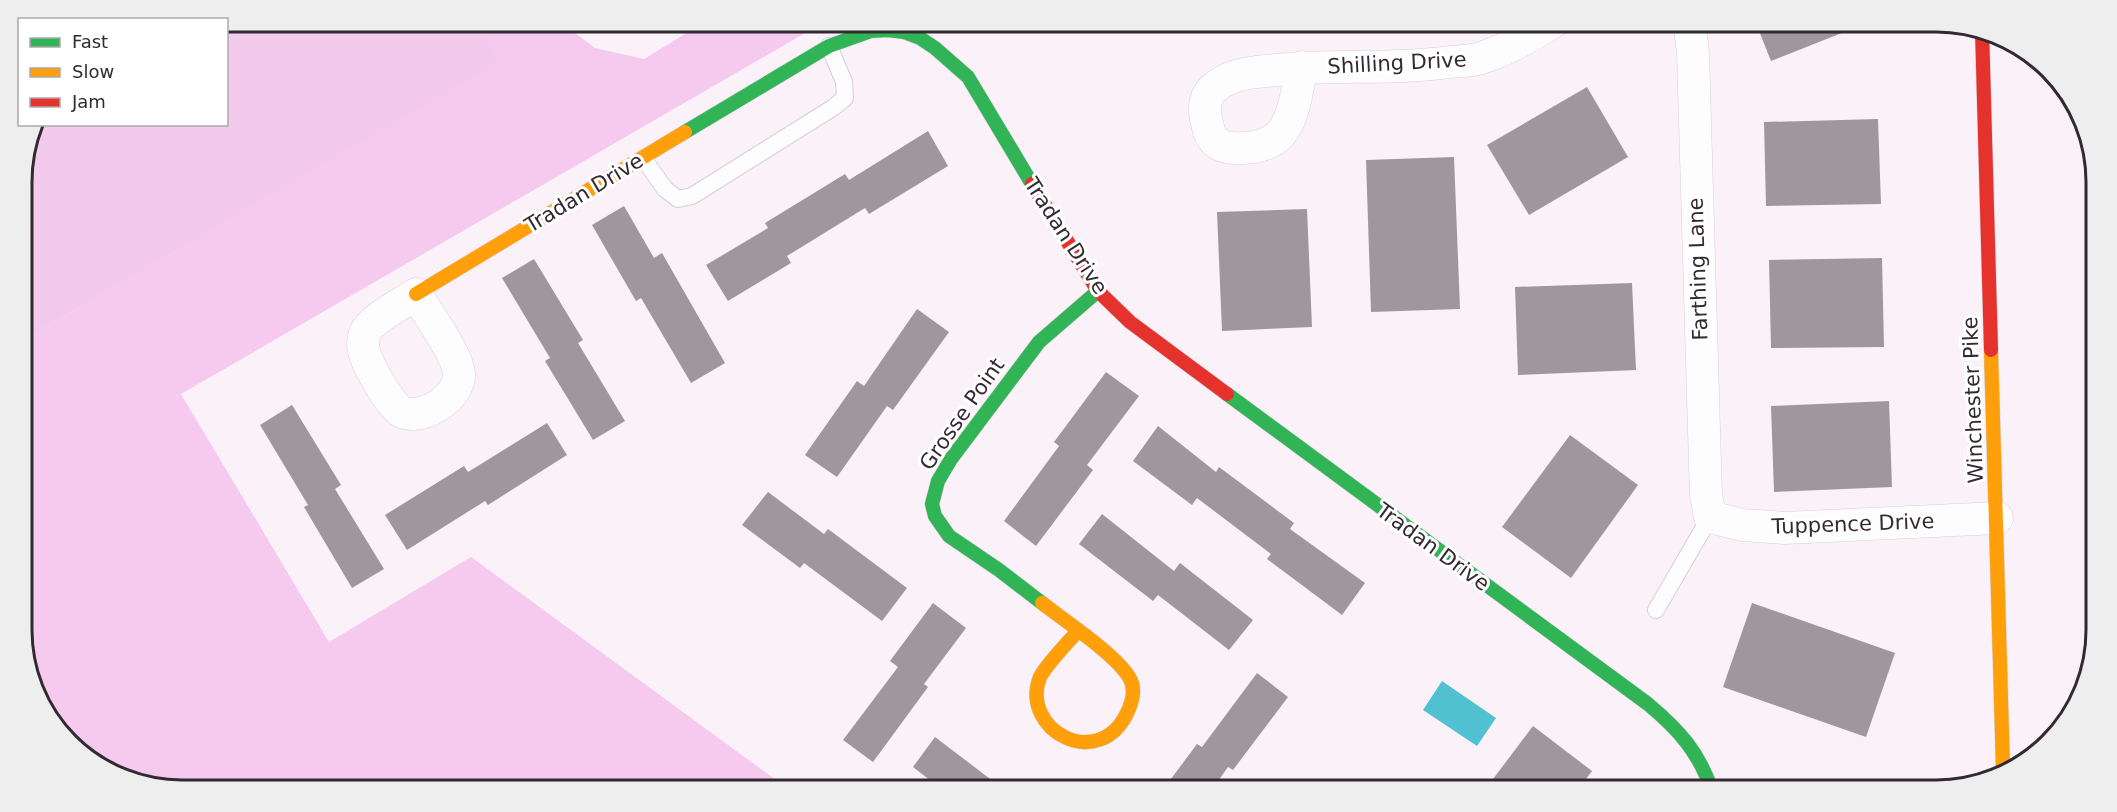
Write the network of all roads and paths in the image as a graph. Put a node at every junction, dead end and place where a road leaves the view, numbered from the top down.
1 (865, 32) edge
2 (903, 32) edge
3 (1537, 32) edge
4 (1690, 32) edge
5 (1982, 39) edge
6 (829, 46) junction
7 (1302, 67) dead end
8 (643, 158) junction
9 (1098, 291) junction
10 (416, 294) dead end
11 (1710, 518) junction
12 (1997, 518) junction
13 (1656, 610) dead end
14 (1078, 631) junction
15 (2003, 764) edge
16 (1708, 780) edge

1 - 6 street, Tradan Drive
2 - 9 street, Tradan Drive
3 - 7 street, Shilling Drive
4 - 11 street, Farthing Lane
5 - 12 street, Winchester Pike
6 - 8 street, Tradan Drive
6 - 8 lane
8 - 10 street, Tradan Drive
9 - 14 street, Grosse Point
9 - 16 street, Tradan Drive
11 - 12 street, Tuppence Drive
11 - 13 lane
12 - 15 street, Winchester Pike
14 - 14 street, Grosse Point

